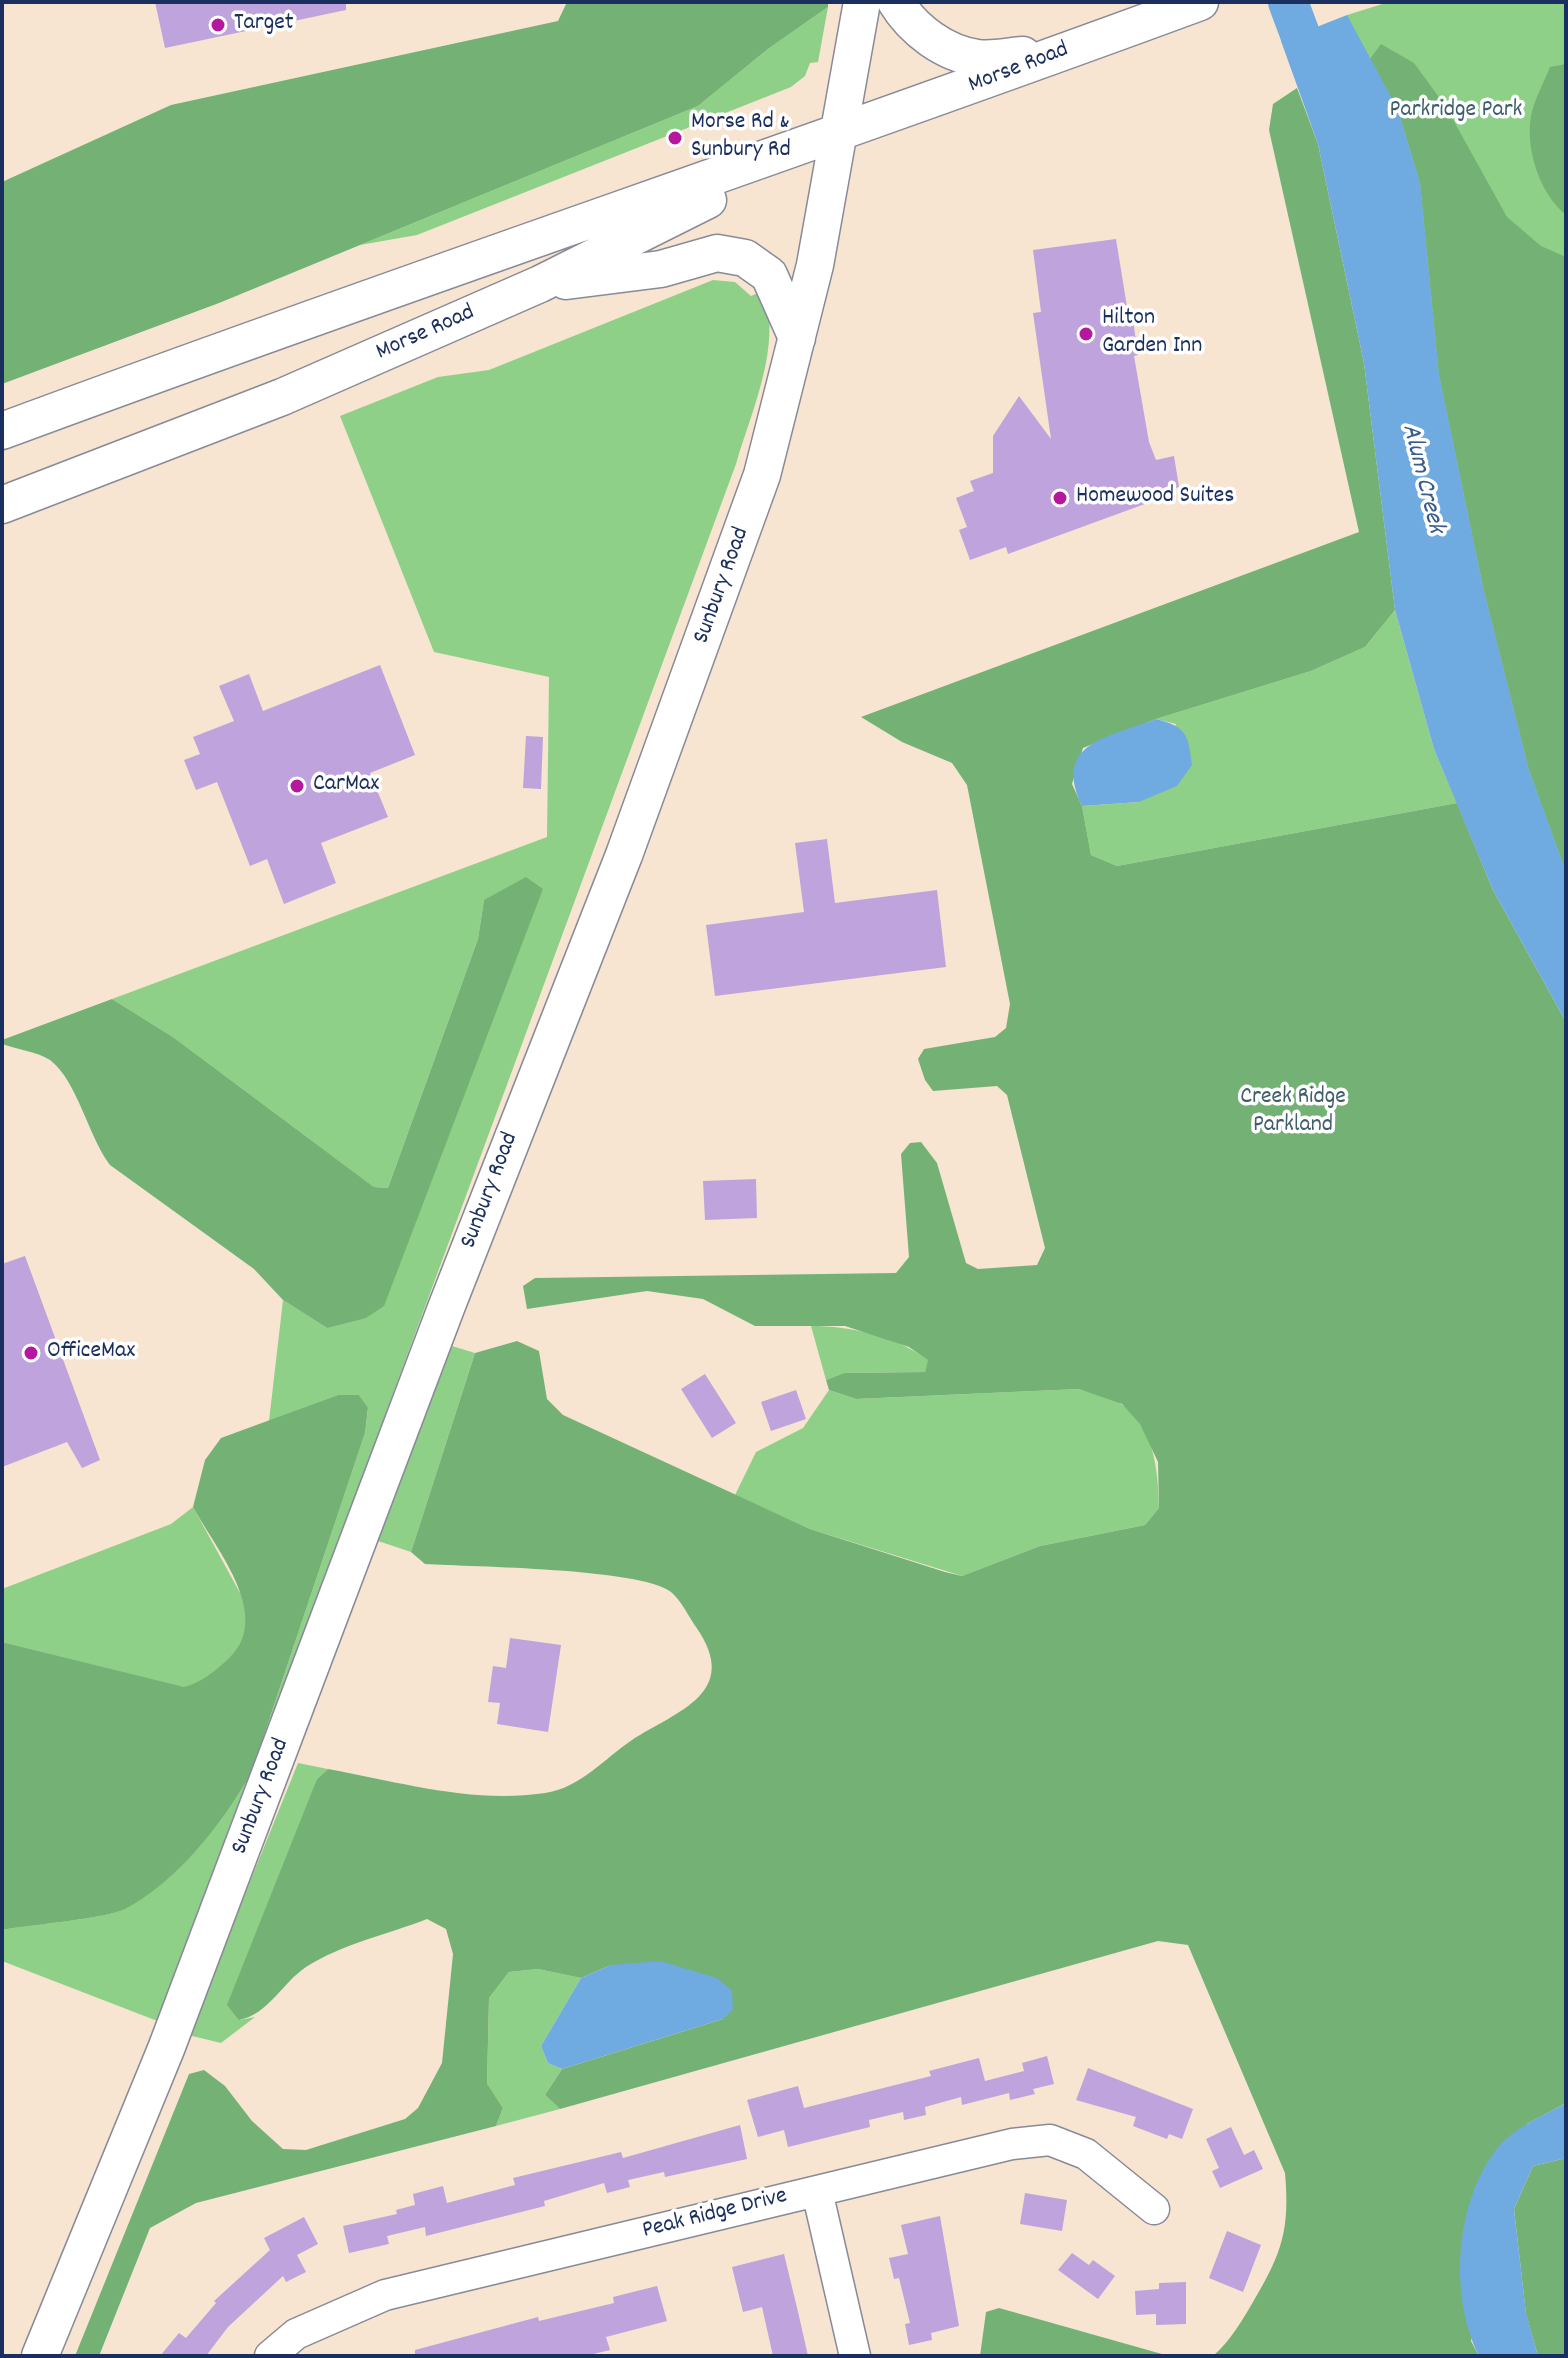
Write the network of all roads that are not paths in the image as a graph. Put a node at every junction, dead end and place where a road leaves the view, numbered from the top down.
1 (862, 2) edge
2 (896, 2) edge
3 (1188, 6) edge
4 (1061, 53) junction
5 (838, 135) junction
6 (540, 284) junction
7 (797, 338) junction
8 (2, 431) edge
9 (2, 505) edge
10 (817, 2191) junction
11 (1154, 2209) dead end
12 (40, 2356) edge
13 (270, 2356) edge
14 (855, 2356) edge

1 - 5 main road, Sunbury Road
2 - 4 main road
3 - 4 main road, Morse Road
4 - 5 main road, Morse Road
5 - 6 main road, Morse Road
5 - 7 main road, Sunbury Road
5 - 8 main road, Morse Road
6 - 7 main road
6 - 9 main road, Morse Road
7 - 12 main road, Sunbury Road
10 - 11 street, Peak Ridge Drive
10 - 13 street, Peak Ridge Drive
10 - 14 street

